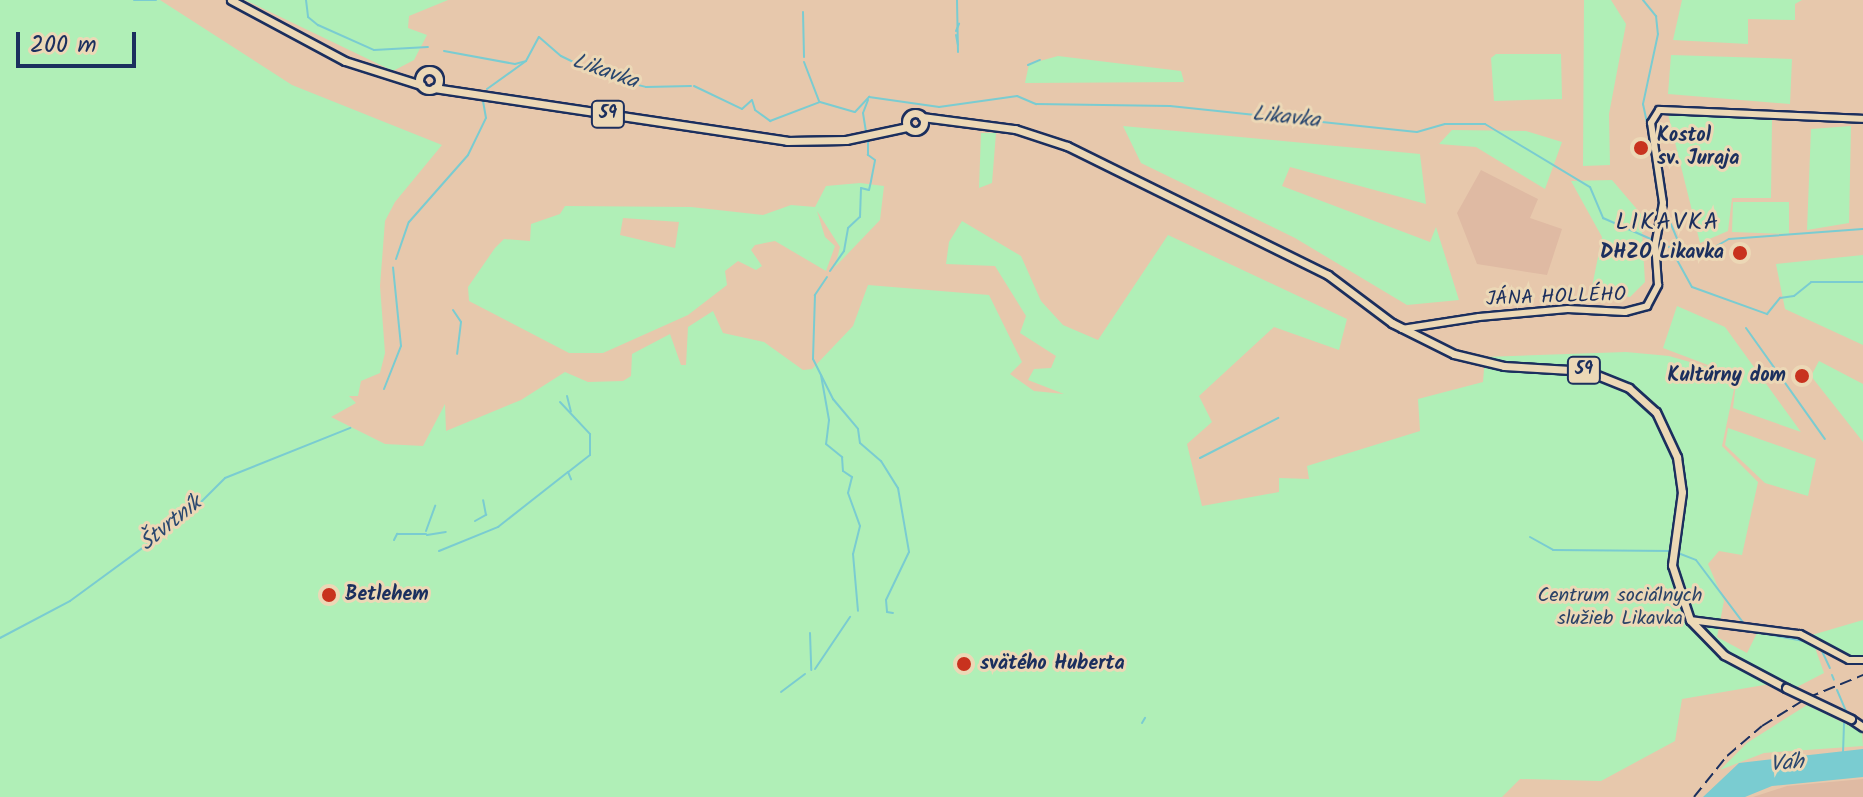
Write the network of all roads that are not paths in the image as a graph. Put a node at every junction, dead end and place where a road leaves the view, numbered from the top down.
1 (231, 0) edge
2 (422, 74) junction
3 (438, 76) junction
4 (397, 79) junction
5 (421, 85) junction
6 (434, 88) junction
7 (460, 90) junction
8 (922, 117) junction
9 (1863, 119) edge
10 (932, 121) junction
11 (906, 123) junction
12 (923, 127) junction
13 (1402, 329) junction
14 (1690, 620) junction
15 (1863, 660) edge
16 (1859, 723) edge

1 - 4 main road, 59
2 - 3 main road, 59
2 - 4 main road, 59
2 - 5 main road
3 - 6 main road
3 - 7 main road, 59
4 - 5 main road, 59
5 - 6 main road, 59
6 - 7 main road, 59
7 - 11 main road, 59
8 - 10 main road, 59
8 - 11 main road, 59
8 - 12 main road
9 - 13 street, JÁNA HOLLÉHO
10 - 12 main road
10 - 13 main road, 59
11 - 12 main road, 59
13 - 14 main road, 59
14 - 15 street
14 - 16 main road, 59, bridge

